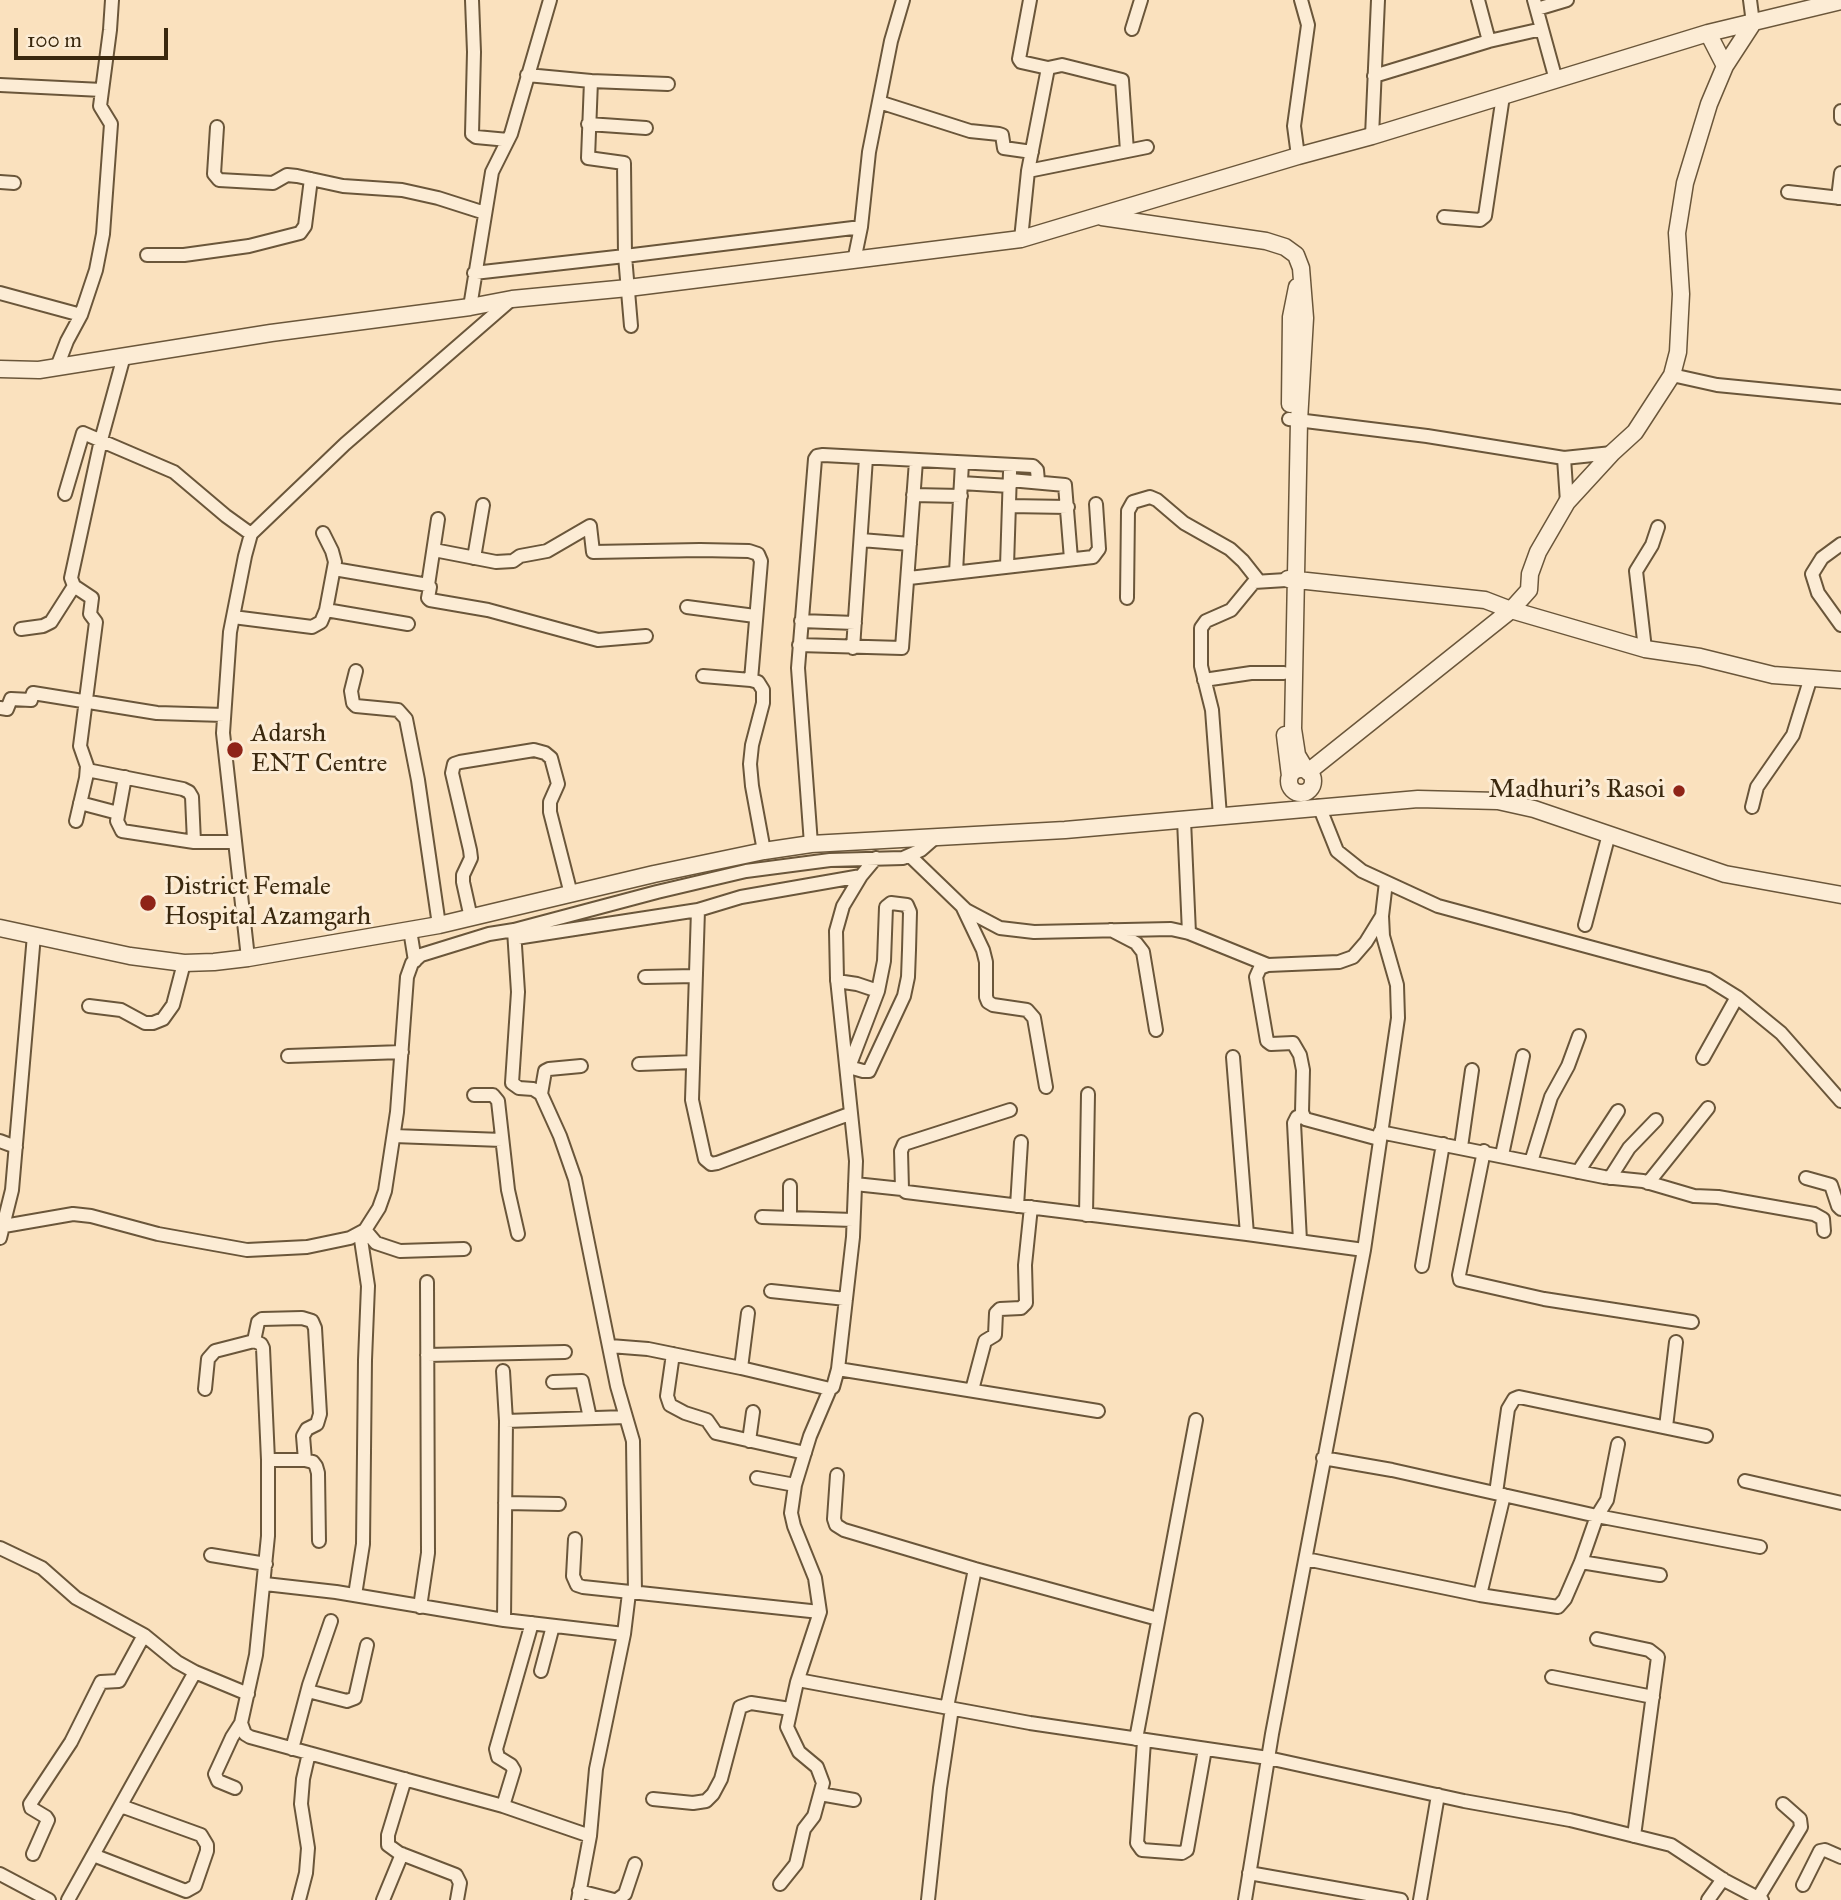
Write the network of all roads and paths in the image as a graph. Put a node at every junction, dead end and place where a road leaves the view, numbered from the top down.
1 (112, 0) edge
2 (472, 0) edge
3 (550, 0) edge
4 (903, 0) edge
5 (1030, 0) edge
6 (1141, 0) edge
7 (1301, 0) edge
8 (1378, 0) edge
9 (1478, 0) edge
10 (1567, 0) edge
11 (1750, 0) edge
12 (1841, 1) edge
13 (1535, 4) edge
14 (1753, 23) junction
15 (1132, 29) dead end
16 (1542, 29) junction
17 (1708, 33) junction
18 (1489, 41) junction
19 (1725, 66) junction
20 (1048, 68) junction
21 (527, 75) junction
22 (1374, 76) junction
23 (1556, 80) junction
24 (591, 81) junction
25 (668, 84) dead end
26 (0, 85) edge
27 (102, 90) junction
28 (1503, 96) junction
29 (879, 102) junction
30 (1841, 111) edge
31 (1841, 118) edge
32 (588, 124) junction
33 (217, 127) dead end
34 (646, 128) dead end
35 (1372, 136) junction
36 (508, 139) junction
37 (1147, 147) dead end
38 (1127, 151) junction
39 (1032, 152) junction
40 (1298, 156) junction
41 (1028, 171) junction
42 (1841, 173) edge
43 (311, 179) junction
44 (0, 182) edge
45 (14, 183) dead end
46 (1788, 192) dead end
47 (1839, 198) edge
48 (485, 213) junction
49 (1098, 217) junction
50 (1444, 217) dead end
51 (861, 227) junction
52 (1021, 239) junction
53 (147, 256) dead end
54 (625, 256) junction
55 (854, 261) junction
56 (474, 273) junction
57 (628, 288) junction
58 (0, 293) edge
59 (512, 299) junction
60 (470, 307) junction
61 (81, 315) junction
62 (631, 326) dead end
63 (124, 356) junction
64 (57, 367) junction
65 (0, 369) edge
66 (1672, 375) junction
67 (1841, 397) edge
68 (1294, 420) junction
69 (101, 440) junction
70 (1612, 453) junction
71 (866, 458) junction
72 (1564, 458) junction
73 (916, 461) junction
74 (962, 463) junction
75 (1010, 465) junction
76 (1038, 481) junction
77 (961, 483) junction
78 (1010, 483) junction
79 (65, 494) dead end
80 (913, 495) junction
81 (961, 496) junction
82 (1567, 502) junction
83 (1096, 504) dead end
84 (483, 505) dead end
85 (1009, 506) junction
86 (1068, 507) junction
87 (438, 519) dead end
88 (1658, 527) dead end
89 (323, 533) dead end
90 (251, 534) junction
91 (861, 540) junction
92 (910, 544) junction
93 (1841, 544) edge
94 (434, 550) junction
95 (474, 558) junction
96 (1071, 559) junction
97 (1007, 566) junction
98 (334, 569) junction
99 (956, 572) junction
100 (909, 578) junction
101 (1258, 580) junction
102 (1289, 580) junction
103 (428, 585) junction
104 (74, 586) junction
105 (1529, 590) junction
106 (1127, 598) dead end
107 (687, 607) dead end
108 (326, 610) junction
109 (1511, 610) junction
110 (755, 616) junction
111 (233, 617) junction
112 (1540, 619) junction
113 (801, 621) junction
114 (855, 623) junction
115 (408, 624) dead end
116 (1841, 625) edge
117 (21, 629) dead end
118 (646, 636) dead end
119 (799, 645) junction
120 (853, 648) junction
121 (1644, 649) junction
122 (356, 671) dead end
123 (1284, 673) junction
124 (703, 676) dead end
125 (1811, 677) junction
126 (751, 680) junction
127 (1205, 680) junction
128 (1841, 680) edge
129 (88, 702) junction
130 (0, 708) edge
131 (224, 715) junction
132 (87, 769) junction
133 (125, 777) junction
134 (1300, 780) junction
135 (80, 803) junction
136 (1319, 806) junction
137 (1752, 807) dead end
138 (118, 813) junction
139 (1262, 813) junction
140 (1220, 816) junction
141 (1184, 820) junction
142 (76, 821) dead end
143 (1609, 834) junction
144 (936, 836) junction
145 (194, 842) junction
146 (234, 842) junction
147 (811, 844) junction
148 (764, 851) junction
149 (911, 856) junction
150 (876, 858) junction
151 (861, 876) junction
152 (1385, 882) junction
153 (571, 894) junction
154 (1841, 895) edge
155 (962, 906) junction
156 (698, 910) junction
157 (1382, 916) junction
158 (471, 918) junction
159 (439, 925) junction
160 (1585, 925) dead end
161 (0, 928) edge
162 (1109, 929) junction
163 (410, 930) junction
164 (1189, 933) junction
165 (515, 934) junction
166 (34, 935) junction
167 (248, 958) junction
168 (415, 961) junction
169 (184, 963) junction
170 (1268, 965) junction
171 (696, 976) junction
172 (645, 977) dead end
173 (837, 981) junction
174 (878, 991) junction
175 (1737, 997) junction
176 (89, 1006) dead end
177 (1156, 1030) dead end
178 (1579, 1036) dead end
179 (402, 1052) junction
180 (288, 1056) dead end
181 (1524, 1056) dead end
182 (1233, 1057) dead end
183 (1703, 1058) dead end
184 (693, 1062) junction
185 (639, 1064) dead end
186 (581, 1066) dead end
187 (847, 1070) junction
188 (1472, 1070) dead end
189 (1837, 1086) edge
190 (1046, 1087) dead end
191 (541, 1094) junction
192 (1088, 1094) dead end
193 (474, 1095) dead end
194 (1841, 1101) edge
195 (1708, 1108) dead end
196 (1010, 1110) dead end
197 (1618, 1111) dead end
198 (849, 1114) junction
199 (1303, 1115) junction
200 (1656, 1120) dead end
201 (1379, 1135) junction
202 (394, 1136) junction
203 (502, 1140) junction
204 (0, 1141) edge
205 (1021, 1142) dead end
206 (1443, 1144) junction
207 (16, 1147) junction
208 (1461, 1147) junction
209 (1484, 1151) junction
210 (1502, 1155) junction
211 (1531, 1162) junction
212 (1578, 1171) junction
213 (1609, 1178) junction
214 (1806, 1178) dead end
215 (1648, 1183) junction
216 (855, 1184) junction
217 (790, 1186) dead end
218 (902, 1189) junction
219 (1017, 1206) junction
220 (1031, 1208) junction
221 (1841, 1209) edge
222 (1086, 1215) junction
223 (762, 1217) dead end
224 (790, 1218) junction
225 (853, 1220) junction
226 (363, 1231) junction
227 (1824, 1231) dead end
228 (2, 1232) edge
229 (518, 1234) dead end
230 (1247, 1234) junction
231 (1300, 1241) junction
232 (464, 1249) dead end
233 (1364, 1250) junction
234 (1422, 1266) dead end
235 (427, 1282) dead end
236 (771, 1291) dead end
237 (846, 1299) junction
238 (748, 1313) dead end
239 (1692, 1322) dead end
240 (254, 1341) junction
241 (1676, 1342) dead end
242 (610, 1346) junction
243 (565, 1352) dead end
244 (673, 1354) junction
245 (427, 1355) junction
246 (741, 1368) junction
247 (838, 1369) junction
248 (503, 1371) dead end
249 (553, 1382) dead end
250 (205, 1389) dead end
251 (830, 1389) junction
252 (972, 1390) junction
253 (1098, 1410) dead end
254 (753, 1412) dead end
255 (626, 1417) junction
256 (590, 1418) junction
257 (1196, 1420) dead end
258 (506, 1421) junction
259 (1666, 1427) junction
260 (1706, 1436) dead end
261 (749, 1441) junction
262 (1618, 1444) dead end
263 (805, 1453) junction
264 (1323, 1458) junction
265 (268, 1460) junction
266 (305, 1460) junction
267 (836, 1475) dead end
268 (757, 1478) dead end
269 (1745, 1481) dead end
270 (795, 1485) junction
271 (1500, 1494) junction
272 (505, 1503) junction
273 (1841, 1503) edge
274 (559, 1504) dead end
275 (1597, 1516) junction
276 (575, 1539) dead end
277 (318, 1541) dead end
278 (1760, 1547) dead end
279 (0, 1548) edge
280 (211, 1555) dead end
281 (1306, 1559) junction
282 (1581, 1562) junction
283 (266, 1564) junction
284 (975, 1569) junction
285 (1660, 1575) dead end
286 (265, 1584) junction
287 (632, 1593) junction
288 (355, 1595) junction
289 (1480, 1595) junction
290 (419, 1606) junction
291 (820, 1612) junction
292 (1158, 1619) junction
293 (504, 1620) junction
294 (331, 1621) dead end
295 (532, 1623) junction
296 (553, 1626) junction
297 (624, 1634) junction
298 (144, 1635) junction
299 (1597, 1639) dead end
300 (367, 1645) dead end
301 (541, 1671) dead end
302 (195, 1672) junction
303 (1552, 1677) dead end
304 (798, 1680) junction
305 (309, 1691) junction
306 (248, 1694) junction
307 (1653, 1697) junction
308 (950, 1707) junction
309 (790, 1709) junction
310 (241, 1723) junction
311 (1140, 1740) junction
312 (292, 1749) junction
313 (1205, 1749) junction
314 (309, 1753) junction
315 (1268, 1758) junction
316 (405, 1779) junction
317 (235, 1788) dead end
318 (820, 1794) junction
319 (1438, 1795) junction
320 (653, 1799) dead end
321 (854, 1800) dead end
322 (1783, 1804) dead end
323 (121, 1806) junction
324 (503, 1806) junction
325 (590, 1836) junction
326 (1634, 1836) junction
327 (33, 1854) dead end
328 (402, 1854) junction
329 (93, 1855) junction
330 (1841, 1857) edge
331 (635, 1864) dead end
332 (1249, 1873) junction
333 (0, 1874) edge
334 (1723, 1879) junction
335 (780, 1884) dead end
336 (1803, 1885) dead end
337 (578, 1896) edge
338 (1760, 1899) edge
339 (49, 1900) edge
340 (68, 1900) edge
341 (299, 1900) edge
342 (383, 1900) edge
343 (457, 1900) edge
344 (616, 1900) edge
345 (928, 1900) edge
346 (1245, 1900) edge
347 (1401, 1900) edge
348 (1420, 1900) edge
349 (1708, 1900) edge

1 - 27 street
2 - 36 street
3 - 21 street
4 - 29 street
5 - 20 street
6 - 15 street
7 - 40 street
8 - 22 street
9 - 18 street
10 - 13 street
11 - 14 street
12 - 14 street
13 - 16 street
14 - 17 street
14 - 19 street
16 - 18 street
16 - 23 street
17 - 19 street
17 - 23 street
18 - 22 street
19 - 66 street
20 - 38 street
20 - 39 street
21 - 24 street
21 - 36 street
22 - 35 street
23 - 28 street
24 - 25 street
24 - 32 street
26 - 27 street
27 - 61 street
28 - 35 street
28 - 50 street
29 - 39 street
29 - 51 street
30 - 31 street
32 - 34 street
32 - 54 street
33 - 43 street
35 - 40 street
36 - 48 street
37 - 38 street
38 - 41 street
39 - 41 street
40 - 49 street
41 - 52 street
42 - 47 street
43 - 48 street
43 - 53 street
44 - 45 street
46 - 47 street
48 - 56 street
49 - 52 street
49 - 68 street
51 - 54 street
51 - 55 street
52 - 55 street
54 - 56 street
54 - 57 street
55 - 57 street
56 - 60 street
57 - 59 street
57 - 62 street
58 - 61 street
59 - 60 street
59 - 90 street
60 - 63 street
61 - 64 street
63 - 64 street
63 - 69 street
64 - 65 street
66 - 67 street
66 - 70 street
68 - 72 street
68 - 102 street
69 - 79 street
69 - 90 street
69 - 104 street
70 - 72 street
70 - 82 street
71 - 73 street
71 - 91 street
71 - 113 street
72 - 82 street
73 - 74 street
73 - 80 street
74 - 75 street
74 - 77 street
75 - 76 street
75 - 78 street
76 - 78 street
76 - 86 street
77 - 78 street
77 - 81 street
78 - 85 street
80 - 81 street
80 - 92 street
81 - 99 street
82 - 105 street
83 - 96 street
84 - 95 street
85 - 86 street
85 - 97 street
86 - 96 street
87 - 94 street
88 - 121 street
89 - 98 street
90 - 111 street
91 - 92 street
91 - 114 street
92 - 100 street
93 - 116 street
94 - 95 street
94 - 103 street
95 - 110 street
96 - 97 street
97 - 99 street
98 - 103 street
98 - 108 street
99 - 100 street
100 - 120 street
101 - 102 street
101 - 106 street
101 - 127 street
102 - 109 street
102 - 123 street
102 - 134 street
103 - 118 street
104 - 117 street
104 - 129 street
105 - 109 street
105 - 112 street
107 - 110 street
108 - 111 street
108 - 115 street
109 - 112 street
109 - 134 street
110 - 126 street
111 - 131 street
112 - 121 street
113 - 114 street
113 - 119 street
114 - 120 street
119 - 120 street
119 - 147 street
121 - 125 street
122 - 159 street
123 - 127 street
123 - 134 street
124 - 126 street
125 - 128 street
125 - 137 street
126 - 148 street
127 - 140 street
129 - 130 street
129 - 131 street
129 - 132 street
131 - 146 street
132 - 133 street
132 - 135 street
133 - 138 street
133 - 145 street
134 - 136 street
134 - 139 street
135 - 138 street
135 - 142 street
136 - 139 street
136 - 143 street
136 - 152 street
138 - 145 street
139 - 140 street
140 - 141 street
141 - 144 street
141 - 164 street
143 - 154 street
143 - 160 street
144 - 147 street
144 - 149 street
145 - 146 street
146 - 167 street
147 - 148 street
148 - 153 street
149 - 150 street
149 - 155 street
150 - 151 street
150 - 165 street
151 - 156 street
151 - 173 street
152 - 157 street
152 - 175 street
153 - 158 street
153 - 158 street
155 - 162 street
155 - 190 street
156 - 165 street
156 - 171 street
157 - 170 street
157 - 201 street
158 - 159 street
159 - 163 street
161 - 166 street
162 - 164 street
162 - 177 street
163 - 167 street
163 - 168 street
164 - 170 street
165 - 168 street
165 - 191 street
166 - 169 street
166 - 207 street
167 - 169 street
168 - 179 street
169 - 176 street
170 - 199 street
171 - 172 street
171 - 184 street
173 - 174 street
173 - 187 street
174 - 187 street
174 - 187 street
175 - 183 street
175 - 189 street
178 - 211 street
179 - 180 street
179 - 202 street
181 - 210 street
182 - 230 street
184 - 185 street
184 - 198 street
186 - 191 street
187 - 198 street
188 - 208 street
189 - 194 street
191 - 242 street
192 - 222 street
193 - 203 street
195 - 215 street
196 - 218 street
197 - 212 street
198 - 216 street
199 - 201 street
199 - 231 street
200 - 213 street
201 - 206 street
201 - 233 street
202 - 203 street
202 - 226 street
203 - 229 street
204 - 207 street
205 - 219 street
206 - 208 street
206 - 234 street
207 - 228 street
208 - 209 street
209 - 210 street
209 - 239 street
210 - 211 street
211 - 212 street
212 - 213 street
213 - 215 street
214 - 221 street
215 - 227 street
216 - 218 street
216 - 225 street
217 - 224 street
218 - 219 street
219 - 220 street
220 - 222 street
220 - 252 street
222 - 230 street
223 - 224 street
224 - 225 street
225 - 237 street
226 - 228 street
226 - 232 street
226 - 288 street
230 - 231 street
231 - 233 street
233 - 264 street
235 - 245 street
236 - 237 street
237 - 247 street
238 - 246 street
240 - 250 street
240 - 265 street
240 - 266 street
241 - 259 street
242 - 244 street
242 - 255 street
243 - 245 street
244 - 246 street
244 - 261 street
245 - 290 street
246 - 251 street
247 - 251 street
247 - 252 street
248 - 258 street
249 - 256 street
251 - 263 street
252 - 253 street
254 - 261 street
255 - 256 street
255 - 287 street
256 - 258 street
257 - 292 street
258 - 272 street
259 - 260 street
259 - 271 street
261 - 263 street
262 - 275 street
263 - 270 street
264 - 271 street
264 - 281 street
265 - 266 street
265 - 283 street
266 - 277 street
267 - 284 street
268 - 270 street
269 - 273 street
270 - 291 street
271 - 275 street
271 - 289 street
272 - 274 street
272 - 293 street
275 - 278 street
275 - 282 street
276 - 287 street
279 - 298 street
280 - 283 street
281 - 289 street
281 - 315 street
282 - 285 street
282 - 289 street
283 - 286 street
284 - 292 street
284 - 308 street
286 - 288 street
286 - 306 street
287 - 291 street
287 - 297 street
288 - 290 street
290 - 293 street
291 - 304 street
292 - 311 street
293 - 295 street
294 - 305 street
295 - 296 street
295 - 324 street
296 - 297 street
296 - 301 street
297 - 325 street
298 - 302 street
298 - 327 street
299 - 307 street
300 - 305 street
302 - 306 street
302 - 323 street
303 - 307 street
304 - 308 street
304 - 309 street
305 - 312 street
306 - 310 street
307 - 326 street
308 - 311 street
308 - 345 street
309 - 318 street
309 - 320 street
310 - 312 street
310 - 317 street
311 - 313 street
311 - 313 street
312 - 314 street
313 - 315 street
314 - 316 street
314 - 341 street
315 - 319 street
315 - 332 street
316 - 324 street
316 - 328 street
318 - 321 street
318 - 335 street
319 - 326 street
319 - 348 street
322 - 338 street
323 - 329 street
323 - 329 street
324 - 325 street
325 - 337 street
326 - 334 street
328 - 342 street
328 - 343 street
329 - 340 street
330 - 336 street
331 - 344 street
332 - 346 street
332 - 347 street
333 - 339 street
334 - 338 street
334 - 349 street
337 - 344 street

